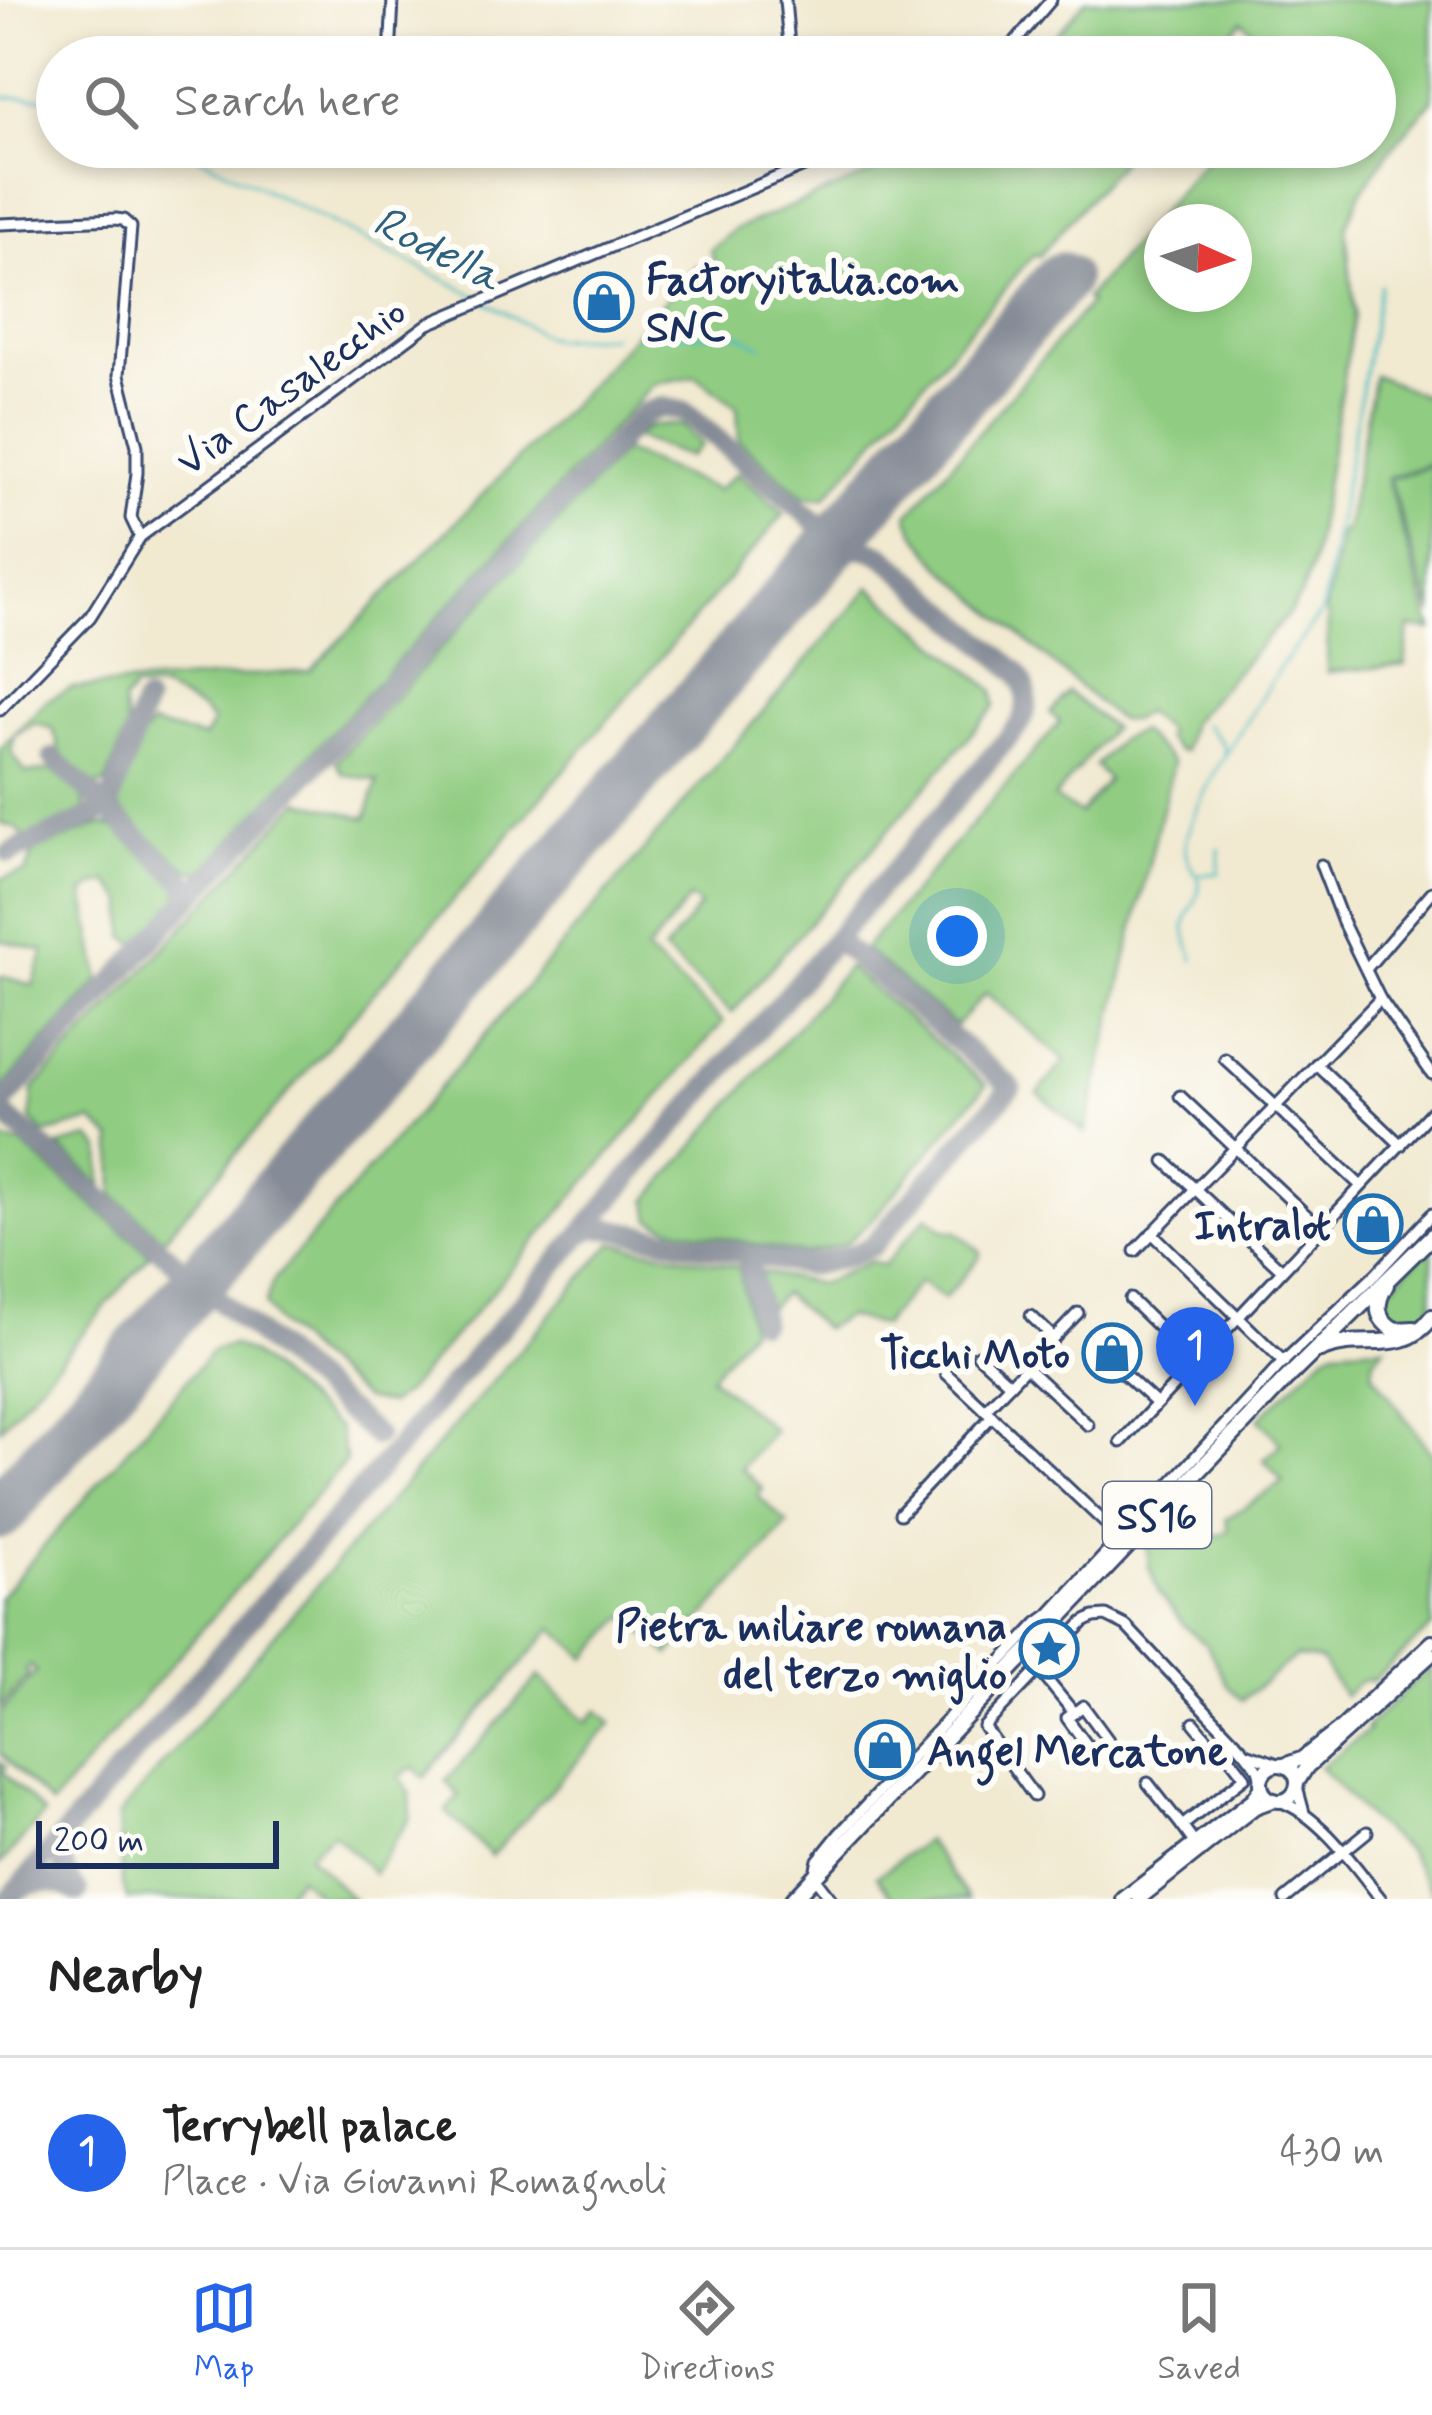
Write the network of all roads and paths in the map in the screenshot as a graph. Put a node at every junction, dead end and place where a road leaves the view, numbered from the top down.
1 (393, 0) edge
2 (785, 0) edge
3 (1051, 0) edge
4 (391, 36) edge
5 (788, 36) edge
6 (1020, 36) edge
7 (802, 168) edge
8 (0, 224) edge
9 (140, 537) junction
10 (0, 710) edge
11 (1321, 865) dead end
12 (1432, 892) edge
13 (1366, 969) junction
14 (1380, 999) junction
15 (1226, 1059) dead end
16 (1316, 1064) junction
17 (1432, 1074) edge
18 (1180, 1096) dead end
19 (1275, 1106) junction
20 (1432, 1112) edge
21 (1401, 1145) junction
22 (1235, 1148) junction
23 (1165, 1161) dead end
24 (1361, 1186) junction
25 (1195, 1189) junction
26 (1429, 1224) edge
27 (1321, 1229) junction
28 (1152, 1232) junction
29 (1135, 1251) dead end
30 (1282, 1270) junction
31 (1388, 1281) junction
32 (1130, 1300) dead end
33 (1078, 1313) dead end
34 (1031, 1316) dead end
35 (1432, 1316) edge
36 (1238, 1317) junction
37 (1054, 1338) junction
38 (979, 1355) dead end
39 (1306, 1359) junction
40 (1196, 1362) junction
41 (1283, 1362) junction
42 (1112, 1363) dead end
43 (1026, 1367) junction
44 (946, 1373) dead end
45 (1010, 1384) junction
46 (1156, 1403) junction
47 (988, 1413) junction
48 (1088, 1425) dead end
49 (1120, 1442) dead end
50 (900, 1514) dead end
51 (1120, 1537) junction
52 (1432, 1642) edge
53 (1026, 1647) junction
54 (1432, 1654) edge
55 (1039, 1670) junction
56 (1074, 1713) junction
57 (1194, 1723) dead end
58 (1235, 1741) junction
59 (1224, 1750) junction
60 (1244, 1751) junction
61 (1281, 1765) junction
62 (1148, 1783) dead end
63 (1261, 1785) junction
64 (1297, 1785) junction
65 (1034, 1796) dead end
66 (1276, 1801) junction
67 (1304, 1813) junction
68 (1183, 1826) junction
69 (1367, 1832) dead end
70 (1195, 1844) junction
71 (1343, 1852) junction
72 (814, 1876) junction
73 (1298, 1887) junction
74 (793, 1899) edge
75 (831, 1899) edge
76 (1123, 1899) edge
77 (1139, 1899) edge
78 (1285, 1899) edge
79 (1307, 1899) edge
80 (1381, 1899) edge

1 - 4 street
2 - 5 street
3 - 6 street
7 - 9 street, Via Casalecchio
8 - 9 street
9 - 10 street, Via Casalecchio
11 - 13 street
12 - 13 street
13 - 14 street
14 - 16 street
14 - 17 street
15 - 19 street
16 - 19 street
16 - 21 street
18 - 22 street
19 - 22 street
19 - 24 street
20 - 21 street
21 - 24 street
22 - 25 street
22 - 27 street
23 - 25 street
24 - 27 street
25 - 28 street
25 - 30 street
26 - 31 main road, SS16
26 - 41 street
27 - 30 street
28 - 29 street
28 - 36 street
30 - 36 street
31 - 35 main road
31 - 39 main road, SS16
32 - 40 street
33 - 37 street
34 - 37 street
35 - 39 main road
36 - 40 street
36 - 41 street
37 - 43 street
38 - 45 street
39 - 41 street
39 - 53 main road, SS16
40 - 46 street
41 - 51 street
42 - 46 street
43 - 45 street
43 - 48 street
44 - 47 street
45 - 47 street
46 - 49 street
47 - 50 street
47 - 51 street
51 - 53 street
52 - 61 main road
53 - 72 main road, SS16
53 - 72 street
54 - 64 main road
55 - 56 street
55 - 58 street
55 - 65 street
56 - 56 street
57 - 59 street
58 - 59 street
58 - 60 street
59 - 68 street
60 - 61 street
60 - 63 street
61 - 63 main road
61 - 64 main road
62 - 68 street
63 - 66 main road
63 - 70 main road
64 - 66 main road
64 - 67 street
66 - 67 street
66 - 77 main road
67 - 71 street
68 - 70 street
69 - 71 street
70 - 76 main road
71 - 73 street
71 - 80 street
72 - 74 main road, SS16
72 - 75 street
73 - 78 street
73 - 79 street

